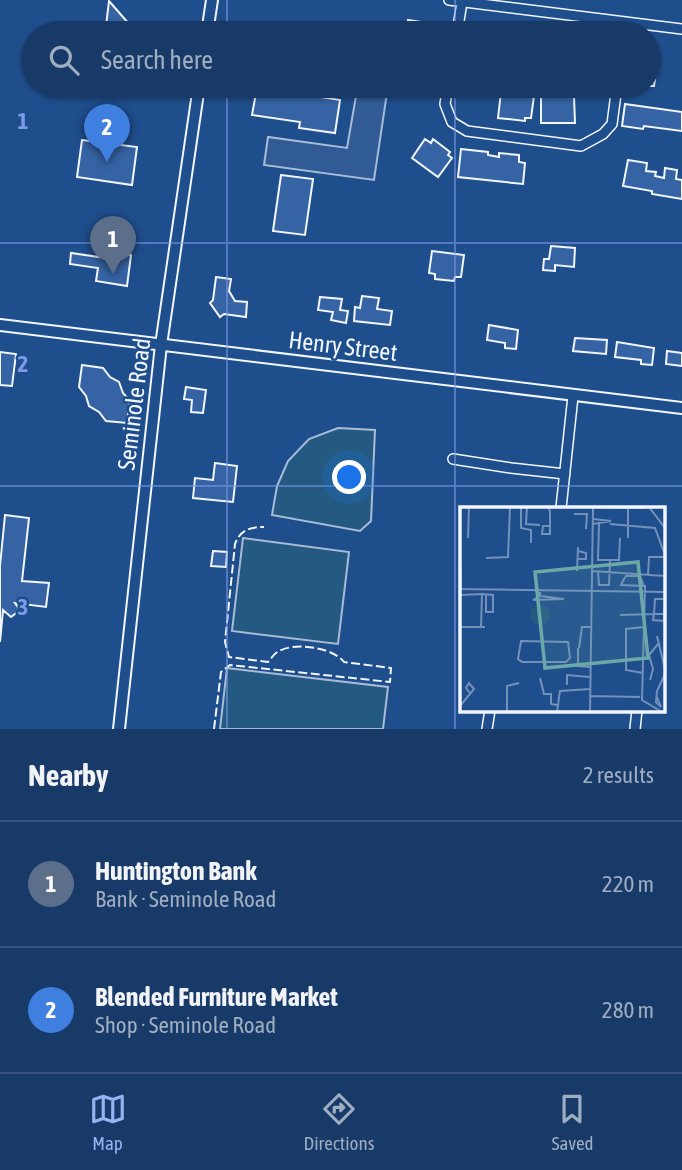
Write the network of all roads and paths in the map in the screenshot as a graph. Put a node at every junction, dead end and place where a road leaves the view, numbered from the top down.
1 (212, 0) edge
2 (449, 0) edge
3 (462, 2) junction
4 (524, 5) edge
5 (209, 21) edge
6 (459, 21) edge
7 (624, 21) edge
8 (661, 26) edge
9 (682, 29) edge
10 (197, 98) edge
11 (447, 98) edge
12 (615, 98) edge
13 (0, 325) edge
14 (161, 345) junction
15 (573, 396) junction
16 (682, 408) edge
17 (453, 459) dead end
18 (565, 474) junction
19 (561, 507) edge
20 (119, 729) edge

1 - 5 street
2 - 3 street
3 - 4 street
3 - 6 street
4 - 7 street
8 - 9 street
10 - 14 street, Seminole Road
11 - 12 street
13 - 14 street, Henry Street
14 - 15 street, Henry Street
14 - 20 street, Seminole Road
15 - 16 street, Henry Street
15 - 18 street
17 - 18 street
18 - 19 street

